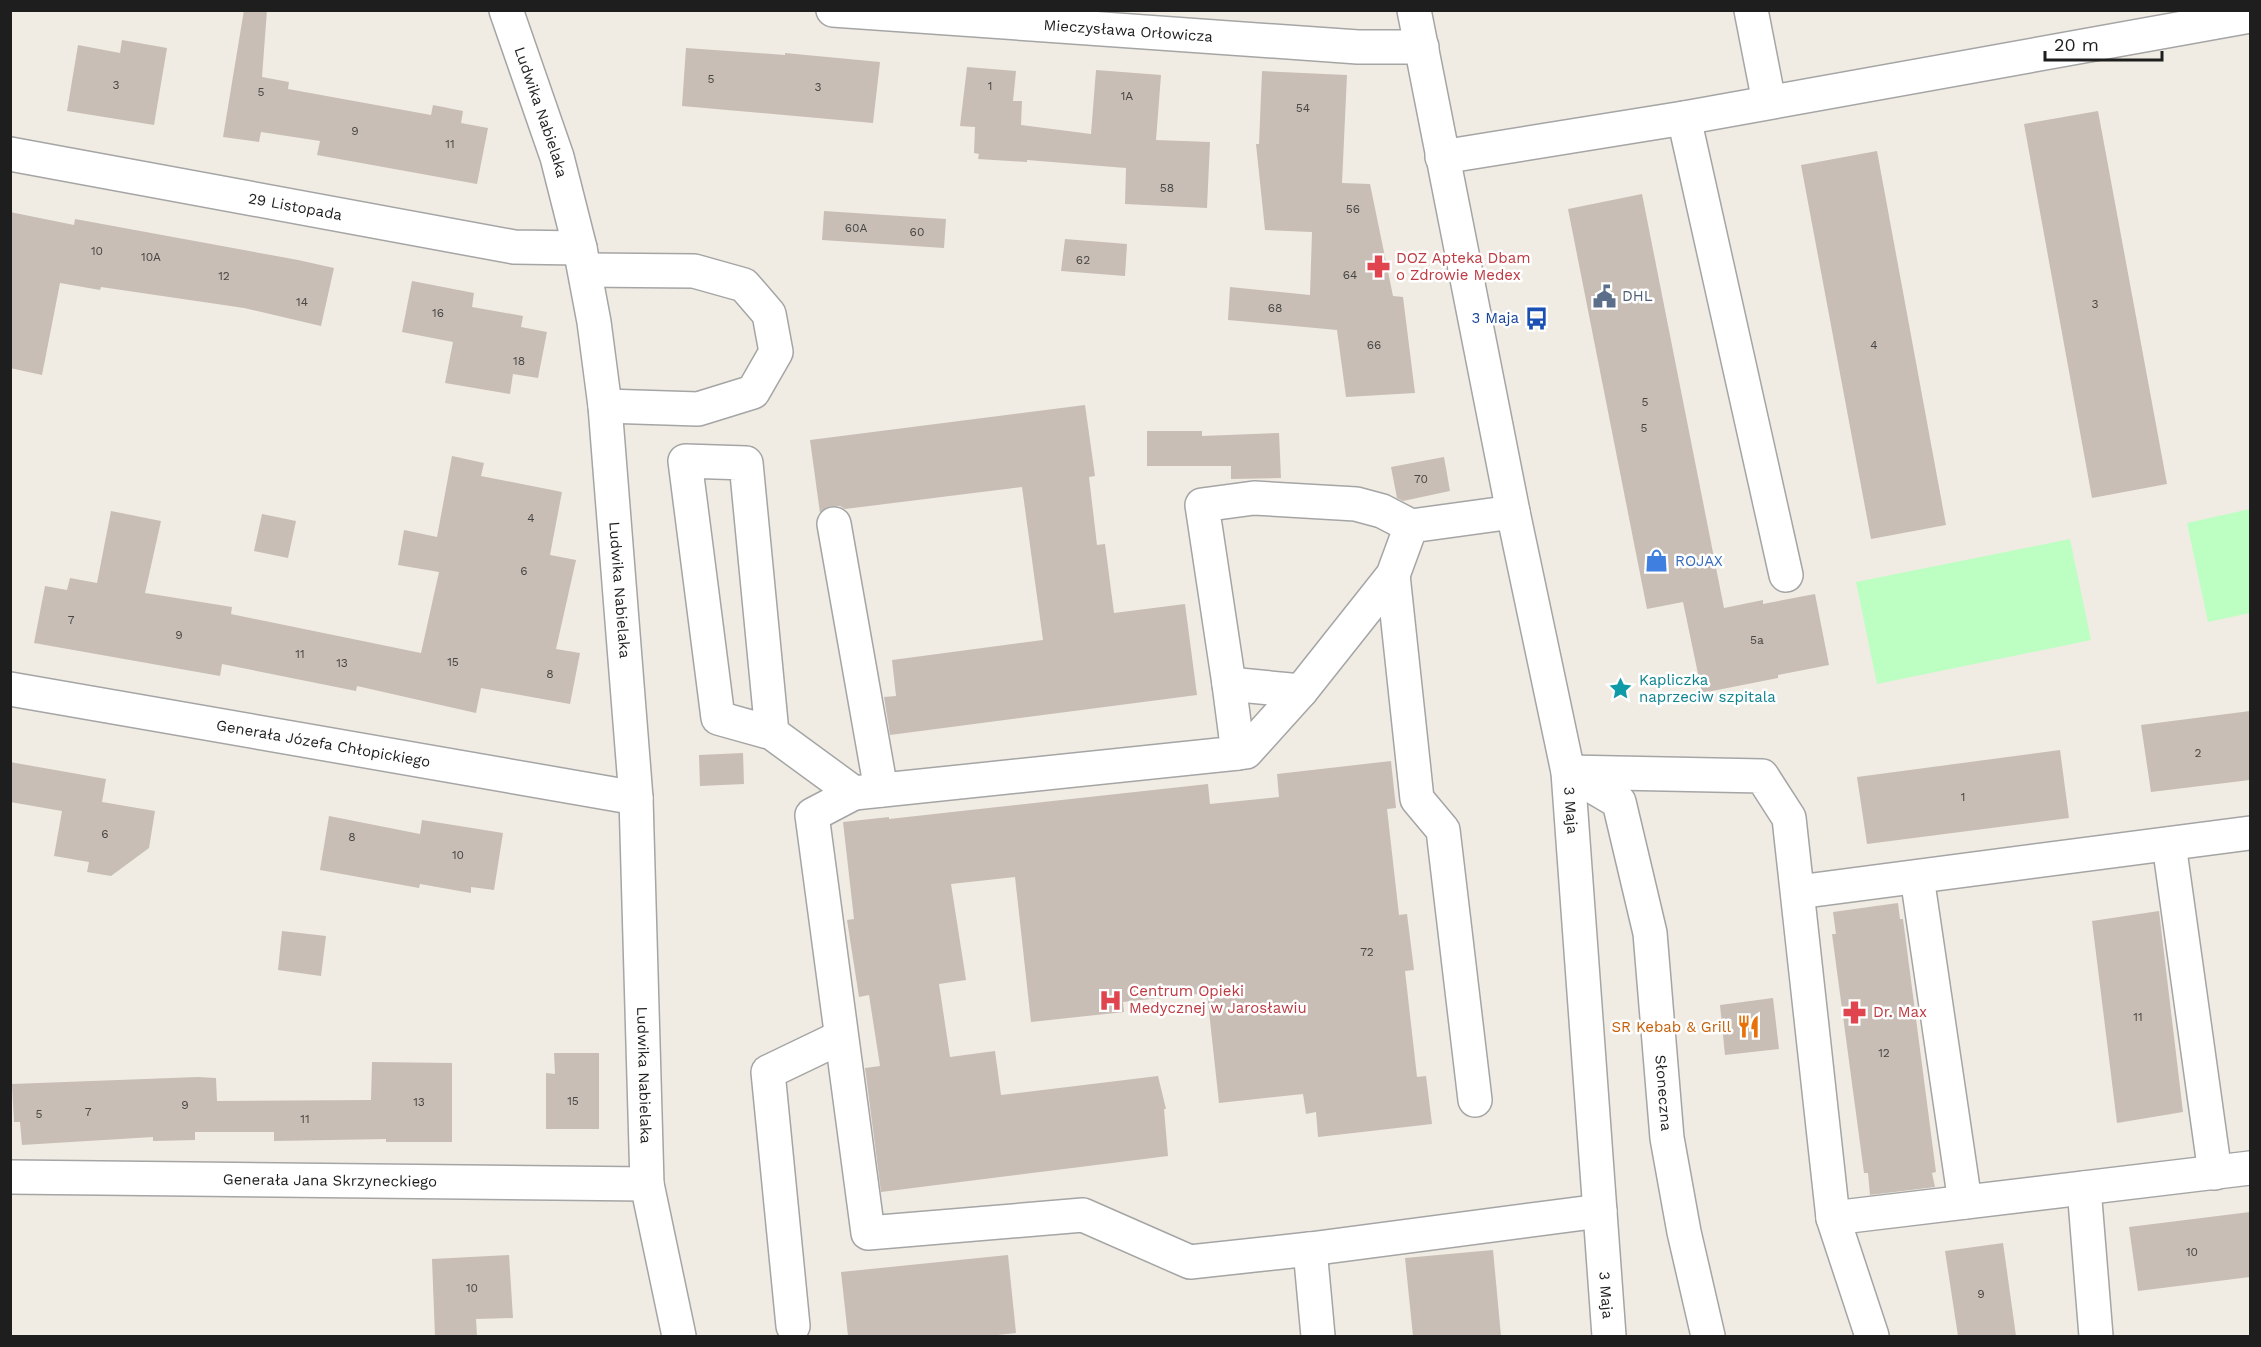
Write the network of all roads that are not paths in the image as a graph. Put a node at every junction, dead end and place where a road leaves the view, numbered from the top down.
1 (506, 10) edge
2 (833, 10) edge
3 (1414, 10) edge
4 (1751, 10) edge
5 (2250, 16) edge
6 (1422, 47) junction
7 (1769, 102) junction
8 (1684, 118) junction
9 (10, 154) edge
10 (1442, 157) junction
11 (582, 259) junction
12 (605, 406) junction
13 (1513, 512) junction
14 (834, 524) dead end
15 (1411, 526) junction
16 (1393, 575) junction
17 (1786, 575) dead end
18 (1229, 684) junction
19 (10, 689) edge
20 (1301, 691) junction
21 (772, 733) junction
22 (1238, 753) junction
23 (1568, 772) junction
24 (868, 792) junction
25 (636, 798) junction
26 (2250, 833) edge
27 (2169, 844) junction
28 (1917, 877) junction
29 (1798, 892) junction
30 (841, 1037) junction
31 (1475, 1100) dead end
32 (2250, 1168) edge
33 (2215, 1173) junction
34 (10, 1177) edge
35 (647, 1184) junction
36 (2084, 1188) junction
37 (1965, 1202) junction
38 (1600, 1211) junction
39 (1833, 1218) junction
40 (1310, 1249) junction
41 (792, 1326) dead end
42 (678, 1336) edge
43 (1318, 1336) edge
44 (1609, 1336) edge
45 (1708, 1336) edge
46 (1872, 1336) edge
47 (2096, 1336) edge

1 - 11 street, Ludwika Nabielaka
2 - 6 street, Mieczysława Orłowicza
3 - 6 street, 3 Maja
4 - 7 street
5 - 7 street
6 - 10 street, 3 Maja
7 - 8 street
8 - 10 street
8 - 17 street
9 - 11 street, 29 Listopada
10 - 13 street, 3 Maja
11 - 12 street, Ludwika Nabielaka
11 - 12 street, 29 Listopada
12 - 25 street, Ludwika Nabielaka
13 - 15 street
13 - 23 street, 3 Maja
14 - 24 street
15 - 16 street
15 - 18 street
16 - 20 street
16 - 31 street
18 - 20 street
18 - 22 street
19 - 25 street, Generała Józefa Chłopickiego
20 - 22 street
21 - 21 street
21 - 24 street
22 - 24 street
23 - 29 street
23 - 38 street, 3 Maja
23 - 45 street, Słoneczna
24 - 30 street
25 - 35 street, Ludwika Nabielaka
26 - 27 street
27 - 28 street
27 - 33 street
28 - 29 street
28 - 37 street
29 - 39 street
30 - 40 street
30 - 41 street
32 - 33 street
33 - 36 street
34 - 35 street, Generała Jana Skrzyneckiego
35 - 42 street, Ludwika Nabielaka
36 - 37 street
36 - 47 street
37 - 39 street
38 - 40 street
38 - 44 street, 3 Maja
39 - 46 street
40 - 43 street

